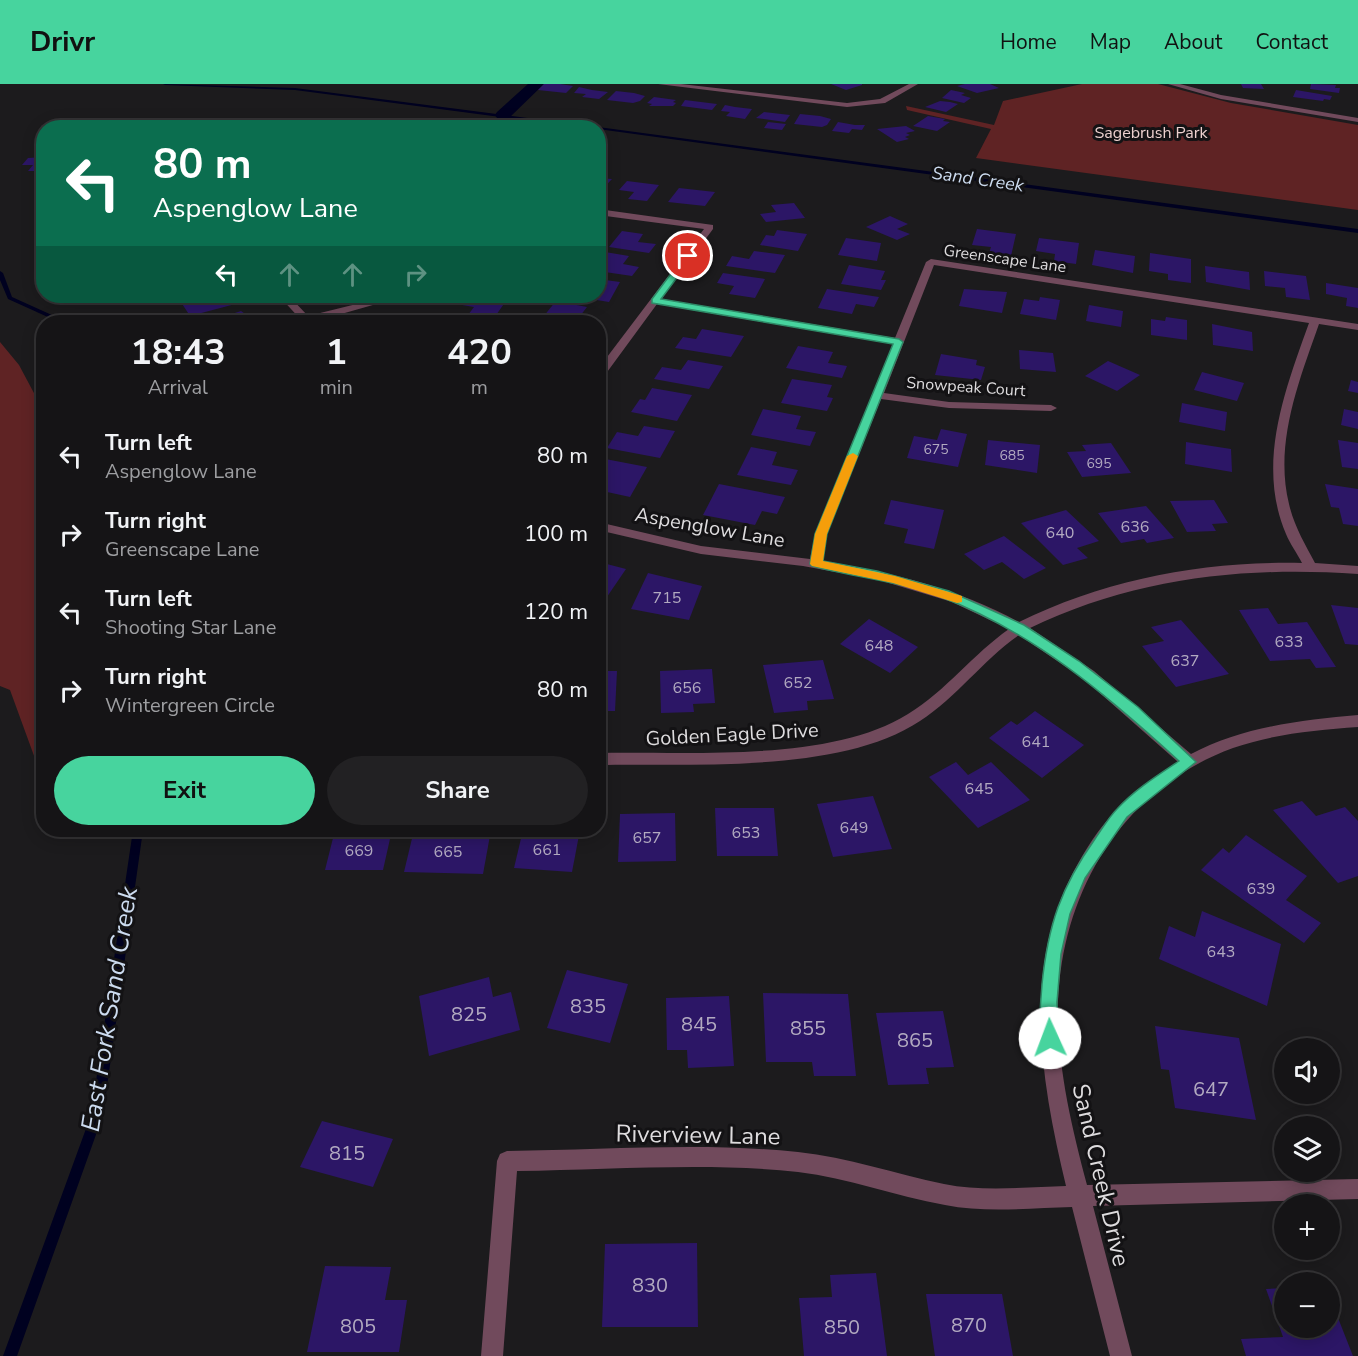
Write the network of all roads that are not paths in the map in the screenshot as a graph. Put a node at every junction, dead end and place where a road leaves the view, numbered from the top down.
1 (663, 84) edge
2 (914, 84) edge
3 (1172, 84) edge
4 (869, 104) junction
5 (880, 111) dead end
6 (1358, 120) edge
7 (606, 213) edge
8 (655, 301) junction
9 (290, 303) edge
10 (374, 303) edge
11 (301, 315) edge
12 (329, 315) edge
13 (1315, 320) junction
14 (1358, 327) edge
15 (899, 342) junction
16 (606, 366) edge
17 (878, 395) junction
18 (1051, 408) dead end
19 (606, 528) edge
20 (816, 564) junction
21 (1310, 565) junction
22 (1358, 570) edge
23 (1020, 628) junction
24 (1358, 720) edge
25 (606, 759) edge
26 (1189, 762) junction
27 (1358, 1189) edge
28 (1080, 1197) junction
29 (492, 1356) edge
30 (1121, 1356) edge

1 - 4 street
2 - 4 street
3 - 6 street
4 - 5 street
7 - 8 street
8 - 15 street
8 - 16 street
9 - 11 street
10 - 12 street
13 - 14 street, Greenscape Lane
13 - 15 street, Greenscape Lane
13 - 21 street
15 - 17 street, Greenscape Lane
17 - 18 street, Snowpeak Court
17 - 20 street, Greenscape Lane
19 - 20 street, Aspenglow Lane
20 - 23 street, Aspenglow Lane
21 - 22 street, Golden Eagle Drive
21 - 23 street, Golden Eagle Drive
23 - 25 street, Golden Eagle Drive
23 - 26 street, Aspenglow Lane
24 - 26 street, Sand Creek Drive
26 - 28 street, Sand Creek Drive
27 - 28 street
28 - 29 street, Riverview Lane
28 - 30 street, Sand Creek Drive

